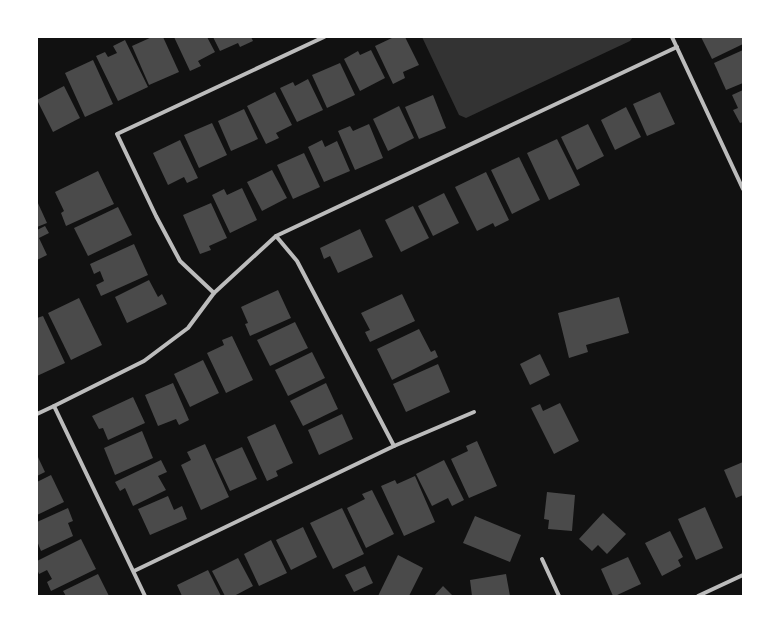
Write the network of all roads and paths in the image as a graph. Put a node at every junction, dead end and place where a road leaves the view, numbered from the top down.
1 (324, 37) edge
2 (672, 37) edge
3 (677, 47) junction
4 (743, 189) edge
5 (276, 236) junction
6 (214, 293) junction
7 (54, 406) junction
8 (474, 412) dead end
9 (37, 414) edge
10 (394, 446) junction
11 (542, 558) dead end
12 (134, 571) junction
13 (743, 575) edge
14 (145, 596) edge
15 (559, 596) edge
16 (698, 596) edge

1 - 6 street
2 - 3 street
3 - 4 street
3 - 5 street
5 - 6 street
5 - 10 street
6 - 7 street
7 - 9 street
7 - 12 street
8 - 10 street
10 - 12 street
11 - 15 street
12 - 14 street
13 - 16 street

